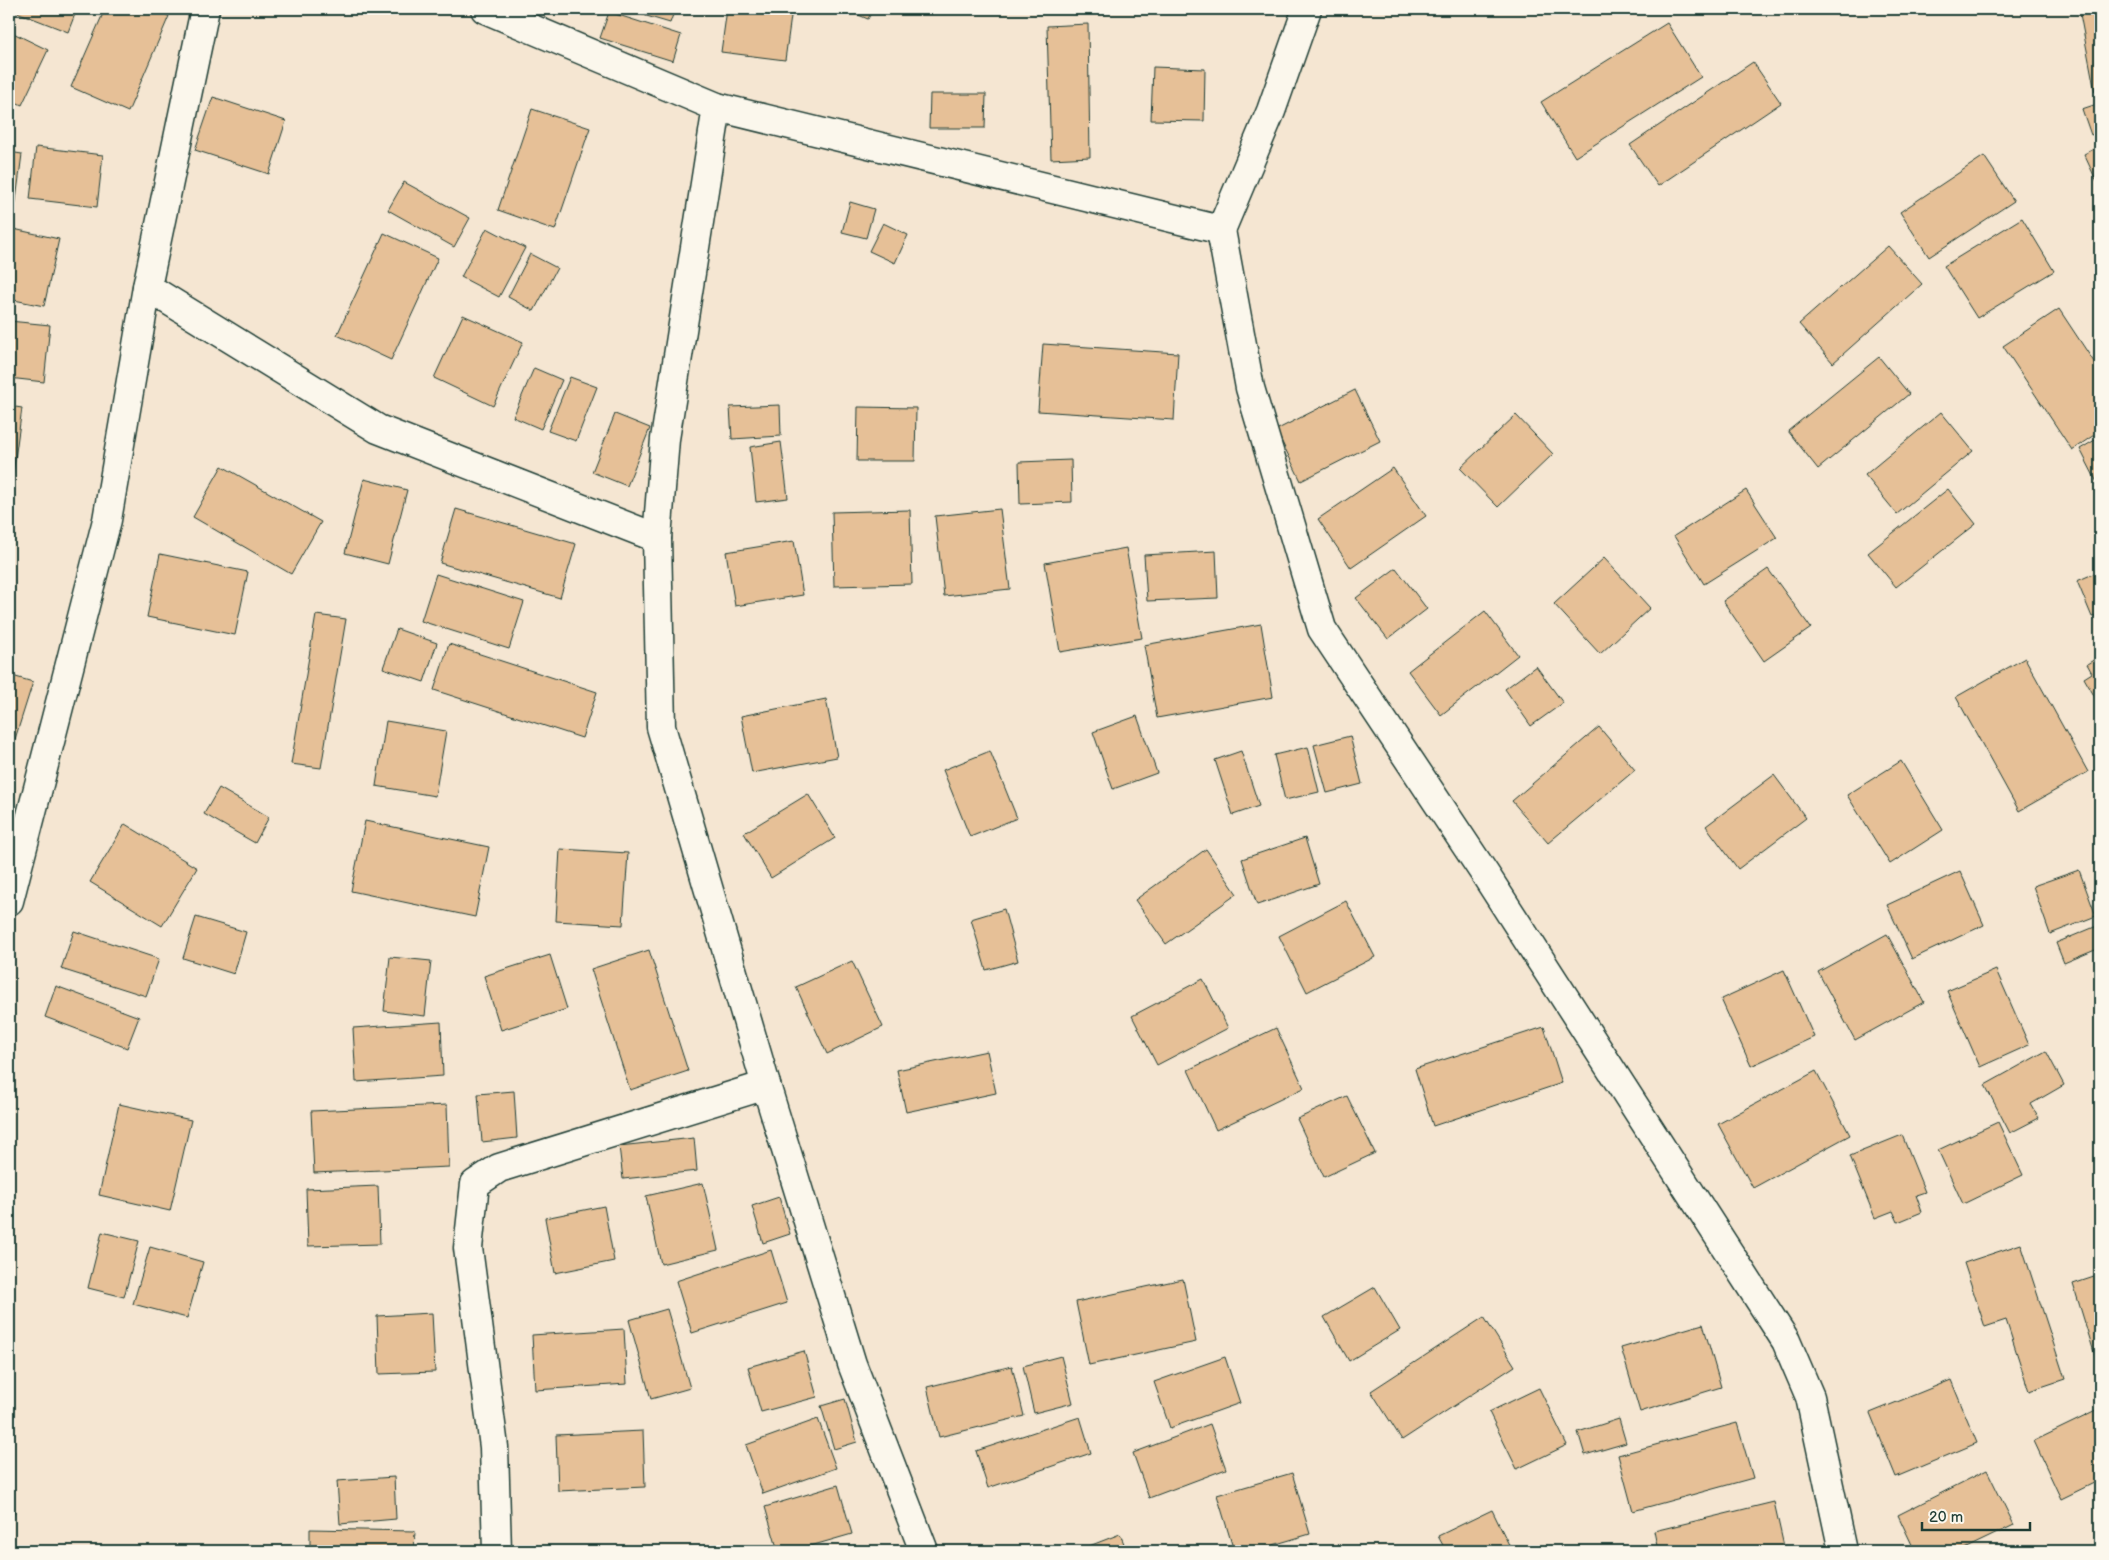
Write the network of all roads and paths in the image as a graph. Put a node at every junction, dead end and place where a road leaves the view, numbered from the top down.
1 (205, 9) edge
2 (485, 9) edge
3 (1307, 9) edge
4 (717, 107) junction
5 (1221, 230) junction
6 (147, 287) junction
7 (657, 538) junction
8 (9, 901) edge
9 (766, 1085) junction
10 (497, 1551) edge
11 (924, 1551) edge
12 (1842, 1551) edge

1 - 6 street
2 - 4 street
3 - 5 street
4 - 5 street
4 - 7 street
5 - 12 street
6 - 7 street
6 - 8 street
7 - 9 street
9 - 10 street
9 - 11 street

